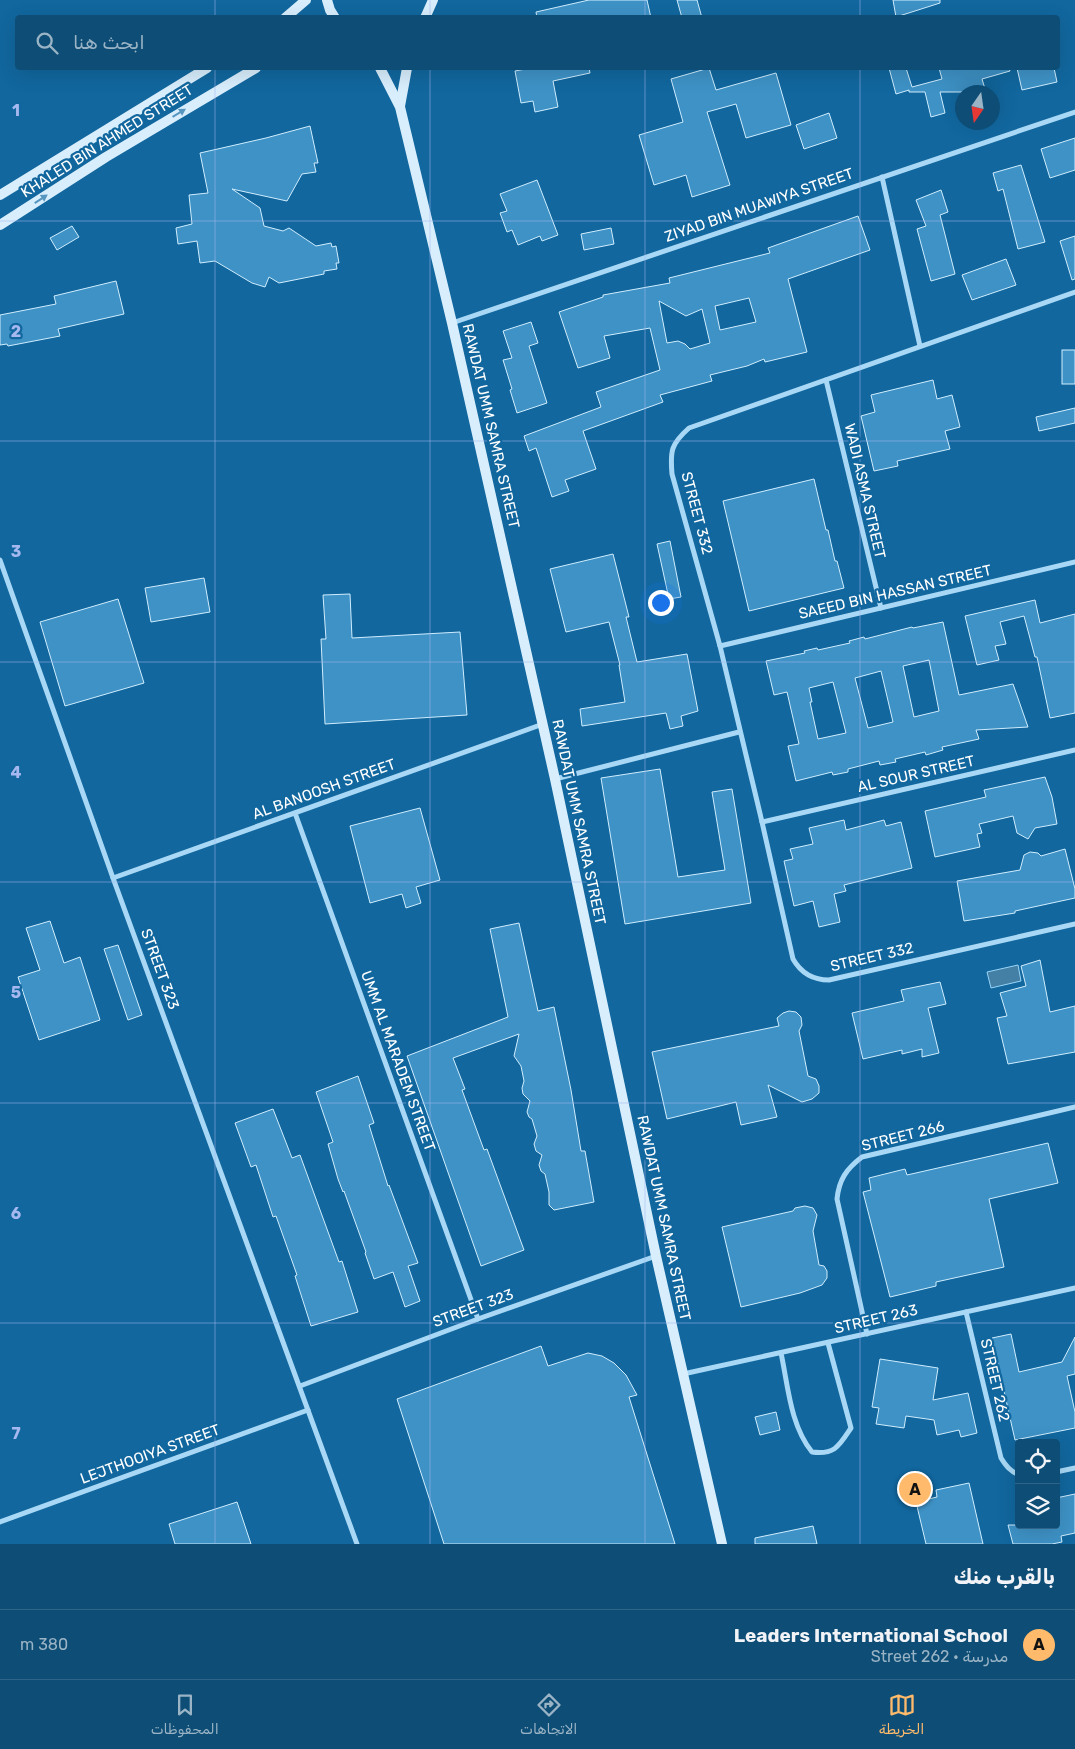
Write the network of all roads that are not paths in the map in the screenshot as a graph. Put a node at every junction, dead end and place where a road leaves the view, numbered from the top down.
1 (306, 0) edge
2 (327, 0) edge
3 (433, 0) edge
4 (288, 15) edge
5 (333, 15) edge
6 (427, 15) edge
7 (205, 70) edge
8 (253, 70) edge
9 (381, 70) edge
10 (407, 70) edge
11 (400, 107) junction
12 (1075, 112) edge
13 (882, 176) junction
14 (0, 195) edge
15 (0, 225) edge
16 (1075, 292) edge
17 (452, 323) junction
18 (920, 346) junction
19 (826, 380) junction
20 (0, 560) edge
21 (1075, 562) edge
22 (881, 608) junction
23 (720, 646) junction
24 (543, 724) junction
25 (739, 732) junction
26 (1075, 750) edge
27 (556, 779) junction
28 (295, 813) junction
29 (762, 822) junction
30 (113, 878) junction
31 (1075, 924) edge
32 (1075, 1107) edge
33 (656, 1256) junction
34 (1075, 1288) edge
35 (966, 1312) junction
36 (478, 1319) junction
37 (867, 1334) junction
38 (828, 1343) junction
39 (781, 1353) junction
40 (683, 1374) junction
41 (300, 1386) junction
42 (308, 1410) junction
43 (1075, 1468) edge
44 (1060, 1471) edge
45 (1015, 1473) edge
46 (0, 1522) edge
47 (357, 1544) edge
48 (722, 1544) edge

1 - 4 street
2 - 5 street
3 - 6 street
7 - 14 street, KHALED BIN AHMED STREET
15 -> 8 street, KHALED BIN AHMED STREET
9 - 11 street, RAWDAT UMM SAMRA STREET
10 - 11 street, RAWDAT UMM SAMRA STREET
11 - 17 street, RAWDAT UMM SAMRA STREET
12 - 13 street, ZIYAD BIN MUAWIYA STREET
13 - 17 street, ZIYAD BIN MUAWIYA STREET
13 - 18 street
16 - 18 street, STREET 332
17 - 24 street, RAWDAT UMM SAMRA STREET
18 - 19 street, STREET 332
19 - 22 street, WADI ASMA STREET
19 - 23 street, STREET 332
20 - 30 street, STREET 323
21 - 22 street, SAEED BIN HASSAN STREET
22 - 23 street, SAEED BIN HASSAN STREET
23 - 25 street, STREET 332
24 - 27 street, RAWDAT UMM SAMRA STREET
24 - 28 street, AL BANOOSH STREET
25 - 27 street
25 - 29 street, STREET 332
26 - 29 street, AL SOUR STREET
27 - 33 street, RAWDAT UMM SAMRA STREET
28 - 30 street, AL BANOOSH STREET
28 - 36 street, UMM AL MARADEM STREET
29 - 31 street, STREET 332
30 - 41 street, STREET 323
32 - 37 street, STREET 266
33 - 36 street, STREET 323
33 - 40 street, RAWDAT UMM SAMRA STREET
34 - 35 street, STREET 263
35 - 37 street, STREET 263
35 - 45 street, STREET 262
36 - 41 street, STREET 323
37 - 38 street, STREET 263
38 - 39 street, STREET 263
38 - 39 street
39 - 40 street, STREET 263
40 - 48 street, RAWDAT UMM SAMRA STREET
41 - 42 street, STREET 323
42 - 46 street, LEJTHOOIYA STREET
42 - 47 street, STREET 323
43 - 44 street

